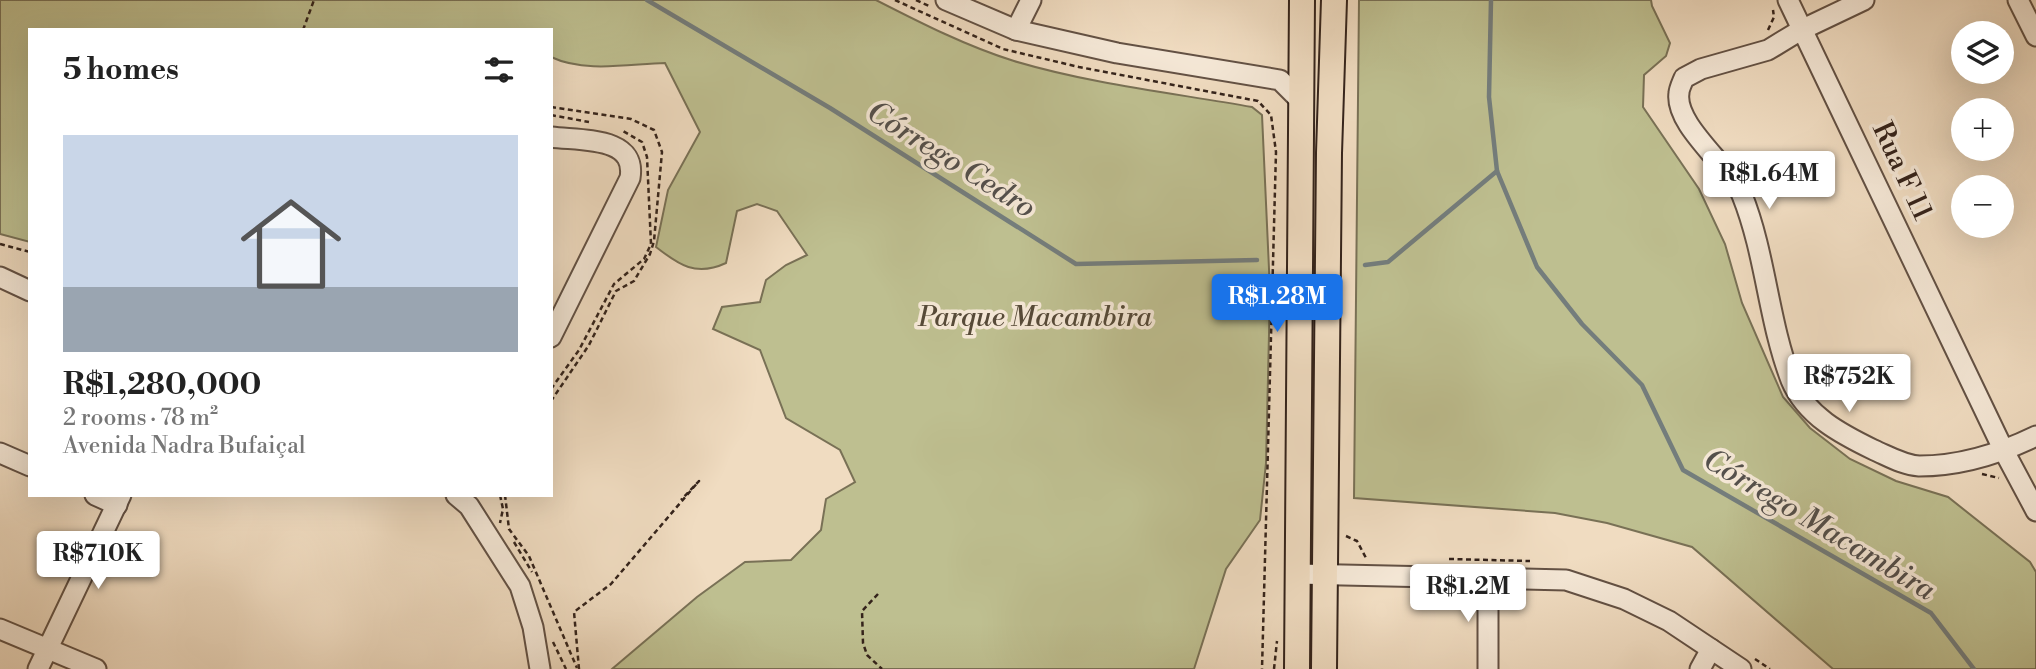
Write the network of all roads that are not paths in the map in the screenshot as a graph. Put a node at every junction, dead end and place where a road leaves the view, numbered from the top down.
1 (946, 0) edge
2 (1031, 0) edge
3 (1302, 0) edge
4 (1334, 0) edge
5 (1788, 0) edge
6 (1864, 0) edge
7 (2018, 0) edge
8 (1016, 30) junction
9 (1801, 30) junction
10 (2036, 36) edge
11 (1300, 100) junction
12 (553, 137) edge
13 (0, 277) edge
14 (28, 290) edge
15 (553, 333) edge
16 (2036, 436) edge
17 (2004, 452) junction
18 (0, 453) edge
19 (28, 465) edge
20 (466, 499) edge
21 (119, 500) edge
22 (2036, 510) edge
23 (1297, 574) junction
24 (1324, 576) junction
25 (1488, 578) junction
26 (0, 629) edge
27 (1712, 649) junction
28 (47, 650) junction
29 (1744, 661) edge
30 (38, 669) edge
31 (96, 669) edge
32 (540, 669) edge
33 (1297, 669) edge
34 (1324, 669) edge
35 (1488, 669) edge
36 (1700, 669) edge

1 - 8 street
2 - 8 street
3 - 11 main road
4 - 24 main road
5 - 9 street, Rua F 11
6 - 9 street
7 - 10 street
8 - 11 street
9 - 17 street, Rua F 11
9 - 17 street
11 - 23 main road
12 - 15 street
13 - 14 street
16 - 17 street
17 - 22 street, Rua F 11
18 - 19 street
20 - 32 street
21 - 28 street
23 - 24 street
23 - 33 main road
24 - 25 street
24 - 34 main road
25 - 27 street
25 - 35 street
26 - 28 street
27 - 29 street
27 - 36 street
28 - 30 street
28 - 31 street

